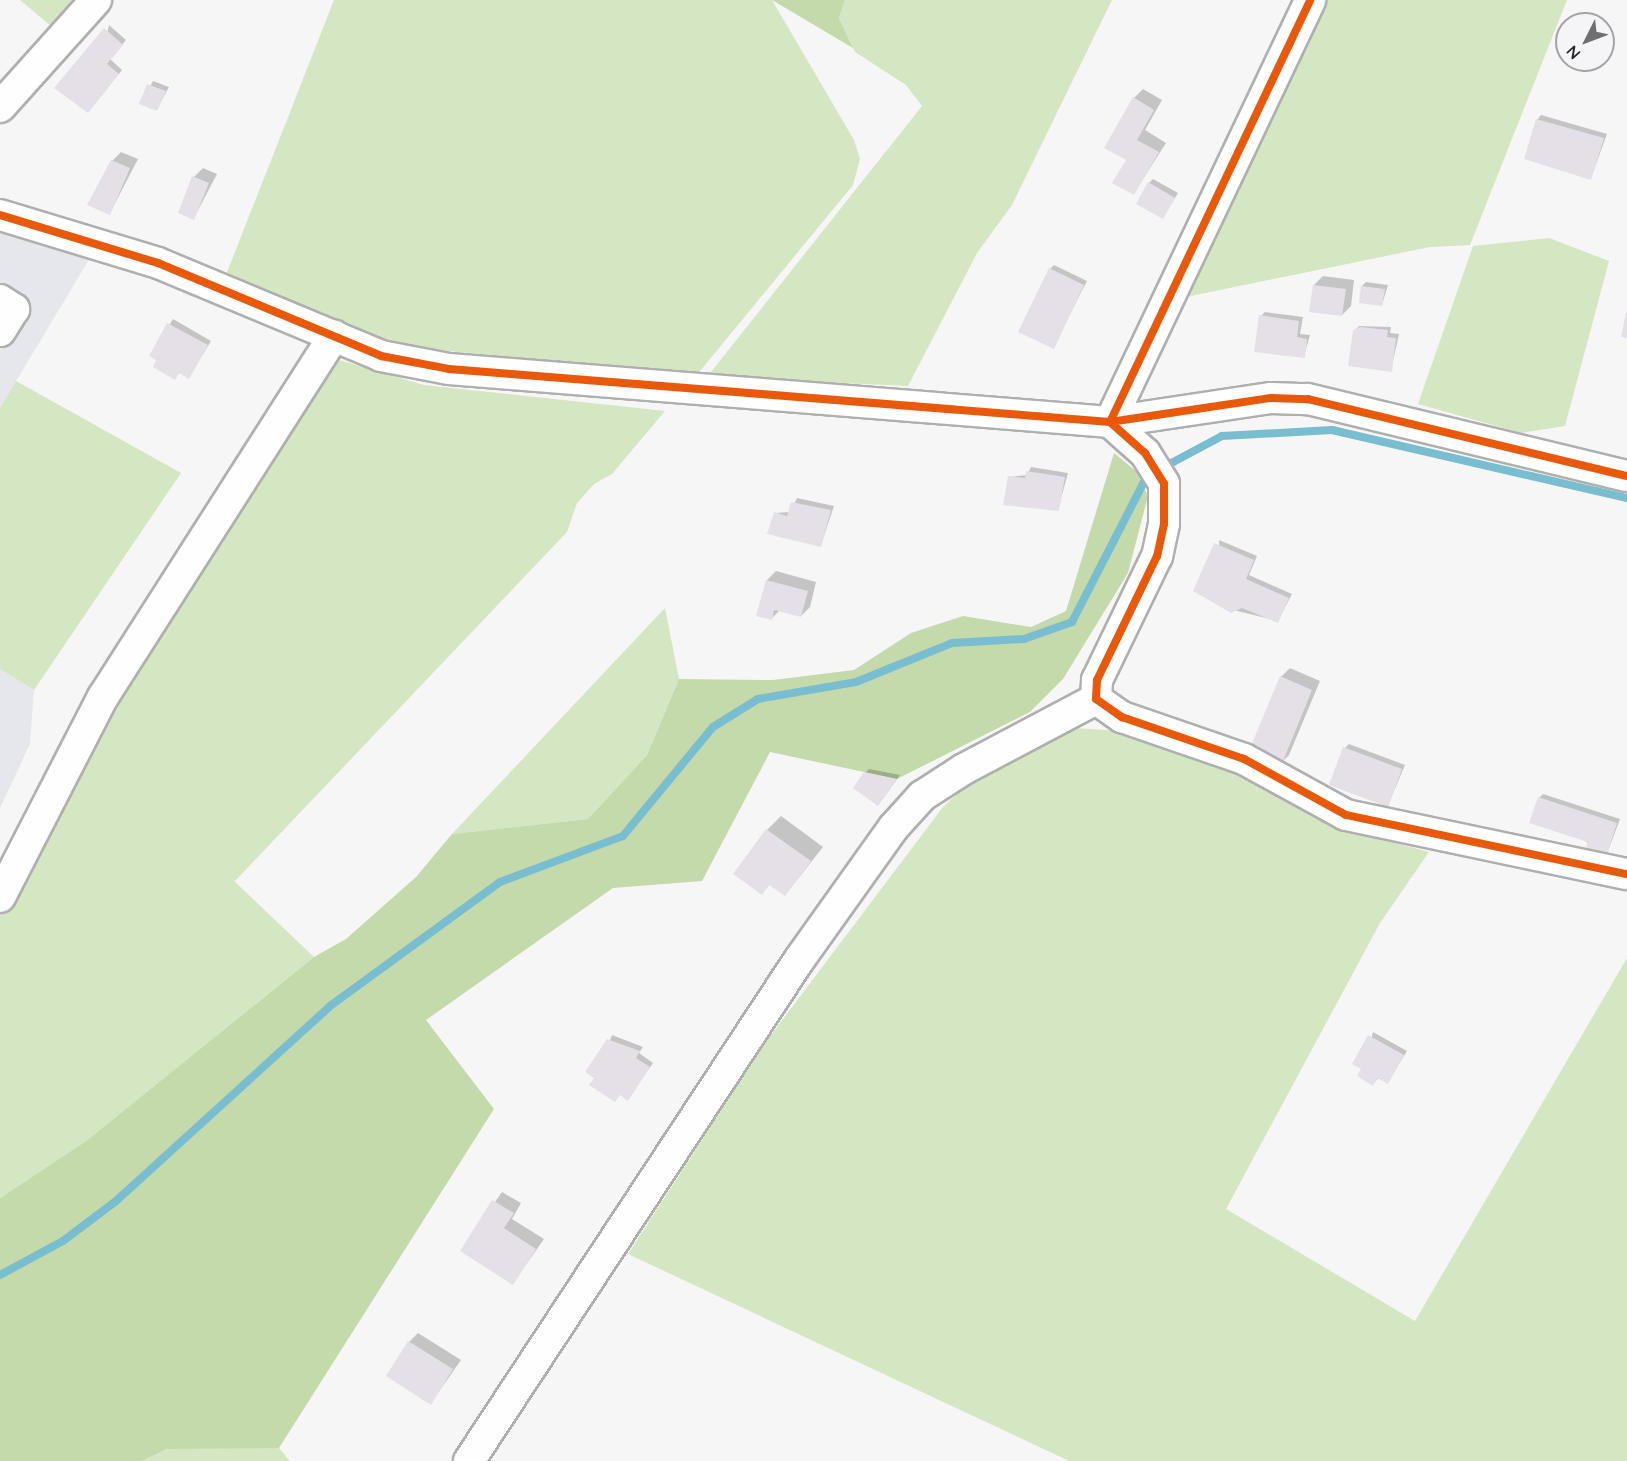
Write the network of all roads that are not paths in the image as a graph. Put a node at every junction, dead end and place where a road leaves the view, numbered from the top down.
1 (96, 0) edge
2 (1310, 0) edge
3 (0, 107) edge
4 (0, 215) edge
5 (0, 300) edge
6 (0, 331) edge
7 (333, 336) junction
8 (1110, 422) junction
9 (1627, 476) edge
10 (1096, 699) junction
11 (1627, 874) edge
12 (0, 897) edge
13 (468, 1461) edge

1 - 3 street
2 - 8 street
4 - 7 street
5 - 6 street
7 - 8 street
7 - 12 street
8 - 9 street
8 - 10 street
10 - 11 street
10 - 13 street

